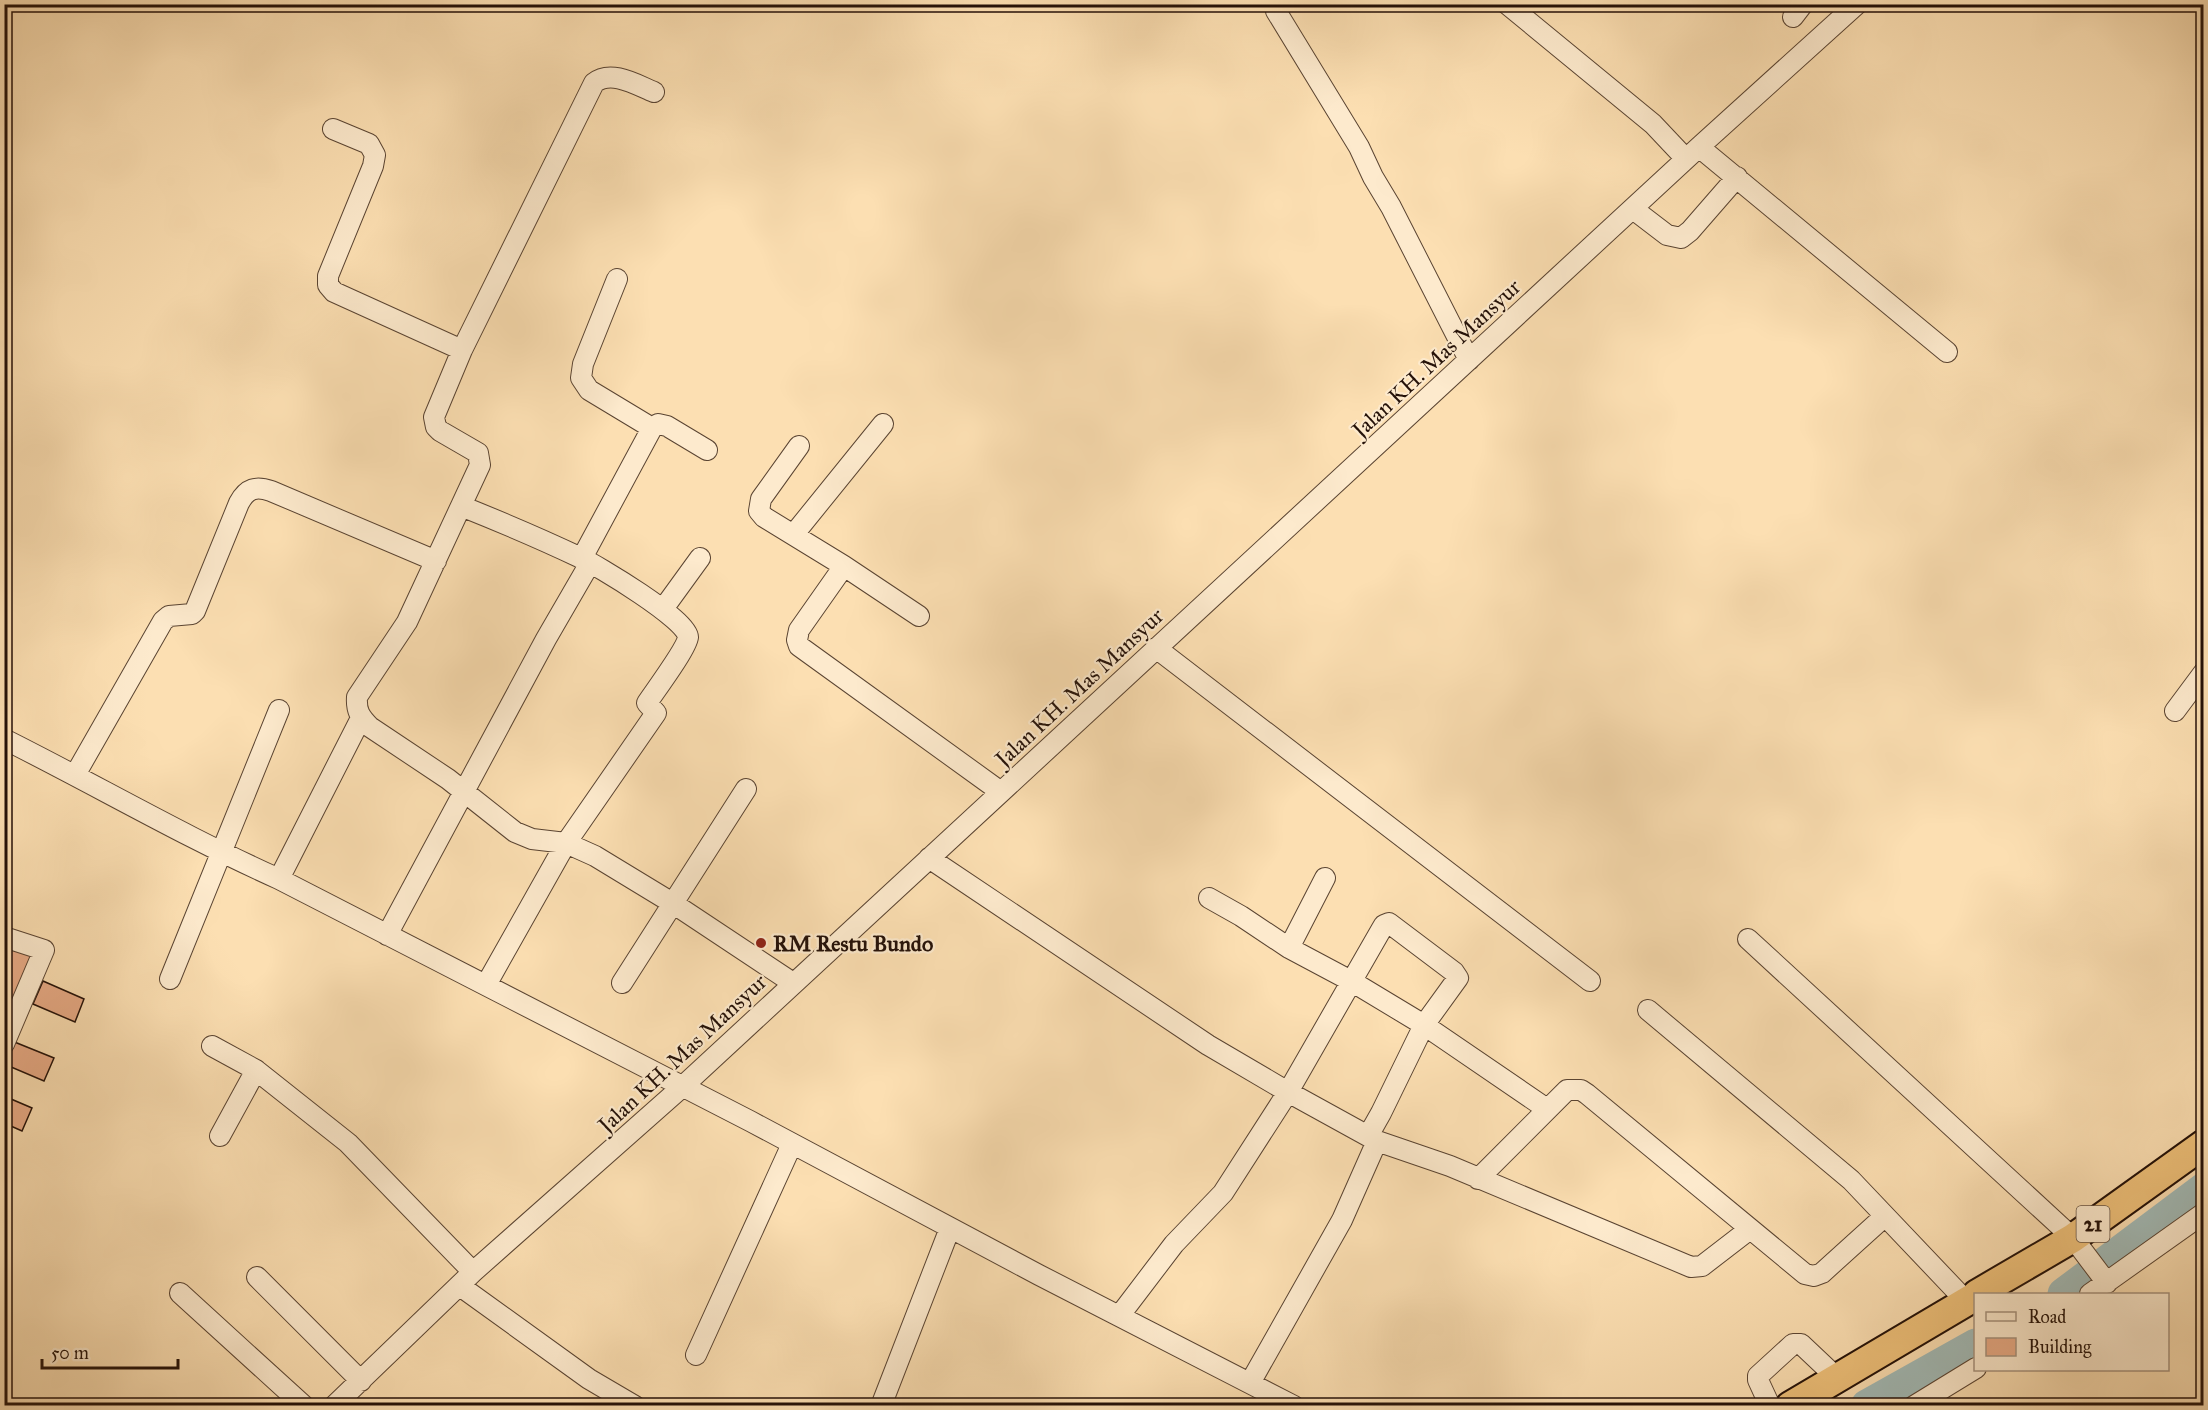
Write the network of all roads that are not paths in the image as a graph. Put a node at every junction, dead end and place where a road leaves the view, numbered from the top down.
1 (1507, 4) edge
2 (1857, 4) edge
3 (1276, 10) dead end
4 (654, 92) dead end
5 (333, 129) dead end
6 (1693, 153) junction
7 (1737, 177) junction
8 (1633, 209) junction
9 (617, 279) dead end
10 (462, 350) junction
11 (1947, 352) dead end
12 (1469, 360) junction
13 (884, 424) dead end
14 (652, 428) junction
15 (799, 446) dead end
16 (707, 450) dead end
17 (461, 506) junction
18 (794, 534) junction
19 (700, 558) dead end
20 (436, 561) junction
21 (586, 561) junction
22 (844, 566) junction
23 (663, 609) junction
24 (920, 616) dead end
25 (1156, 648) junction
26 (2204, 672) edge
27 (279, 710) dead end
28 (2175, 711) dead end
29 (361, 718) junction
30 (4, 740) edge
31 (75, 775) junction
32 (746, 789) dead end
33 (465, 792) junction
34 (1001, 792) junction
35 (566, 843) junction
36 (222, 854) junction
37 (929, 858) junction
38 (1325, 878) dead end
39 (279, 879) junction
40 (1209, 898) dead end
41 (674, 904) junction
42 (387, 935) junction
43 (4, 937) edge
44 (1748, 939) dead end
45 (1289, 948) junction
46 (170, 979) dead end
47 (1351, 981) junction
48 (1590, 981) dead end
49 (622, 983) dead end
50 (793, 983) junction
51 (486, 985) junction
52 (1648, 1010) dead end
53 (1424, 1025) junction
54 (4, 1044) edge
55 (212, 1046) dead end
56 (256, 1070) junction
57 (682, 1087) junction
58 (1288, 1092) junction
59 (1547, 1109) junction
60 (220, 1136) dead end
61 (1373, 1139) junction
62 (792, 1144) junction
63 (2204, 1144) edge
64 (1478, 1179) junction
65 (2204, 1213) edge
66 (1885, 1216) junction
67 (950, 1228) junction
68 (1750, 1228) junction
69 (2080, 1247) junction
70 (257, 1277) dead end
71 (2103, 1278) junction
72 (467, 1279) junction
73 (180, 1293) dead end
74 (1982, 1293) edge
75 (2091, 1293) edge
76 (1973, 1297) edge
77 (1120, 1315) junction
78 (696, 1355) dead end
79 (1974, 1369) edge
80 (1837, 1378) junction
81 (361, 1381) junction
82 (1251, 1383) junction
83 (304, 1406) edge
84 (334, 1406) edge
85 (635, 1406) edge
86 (881, 1406) edge
87 (1294, 1406) edge
88 (1770, 1406) edge
89 (1790, 1406) edge
90 (1914, 1406) edge

1 - 6 street
2 - 6 street, Jalan KH. Mas Mansyur
3 - 12 street
4 - 10 street
5 - 10 street
6 - 7 street
6 - 8 street, Jalan KH. Mas Mansyur
7 - 8 street
7 - 11 street
8 - 12 street, Jalan KH. Mas Mansyur
9 - 14 street
10 - 17 street
12 - 25 street, Jalan KH. Mas Mansyur
13 - 18 street
14 - 16 street
14 - 21 street
15 - 18 street
17 - 20 street
17 - 21 street
18 - 22 street
19 - 23 street
20 - 29 street
20 - 31 street
21 - 23 street
21 - 33 street
22 - 24 street
22 - 34 street
23 - 35 street
25 - 34 street, Jalan KH. Mas Mansyur
25 - 48 street
26 - 28 street
27 - 36 street
29 - 33 street
29 - 39 street
30 - 31 street
31 - 36 street
32 - 41 street
33 - 35 street
33 - 42 street
34 - 37 street, Jalan KH. Mas Mansyur
35 - 41 street
35 - 51 street
36 - 39 street
36 - 46 street
37 - 50 street, Jalan KH. Mas Mansyur
37 - 58 street
38 - 45 street
39 - 42 street
40 - 45 street
41 - 49 street
41 - 50 street
42 - 51 street
43 - 54 street
44 - 69 street
45 - 47 street
47 - 53 street
47 - 53 street
47 - 58 street
50 - 57 street, Jalan KH. Mas Mansyur
51 - 57 street
52 - 66 street
53 - 59 street
53 - 61 street
55 - 56 street
56 - 60 street
56 - 72 street
57 - 62 street
57 - 72 street, Jalan KH. Mas Mansyur
58 - 61 street
58 - 77 street
59 - 64 street
59 - 68 street
61 - 64 street
61 - 82 street
62 - 67 street
62 - 78 street
63 - 69 highway, 21
64 - 68 street
65 - 71 street
66 - 68 street
66 - 76 street
67 - 77 street
67 - 86 street
69 - 71 street
69 - 74 highway, 21
70 - 81 street
71 - 75 street
72 - 81 street, Jalan KH. Mas Mansyur
72 - 85 street
73 - 83 street
76 - 80 highway, 21
77 - 82 street
79 - 90 street
80 - 88 street
80 - 89 highway, 21
81 - 84 street, Jalan KH. Mas Mansyur
82 - 87 street

